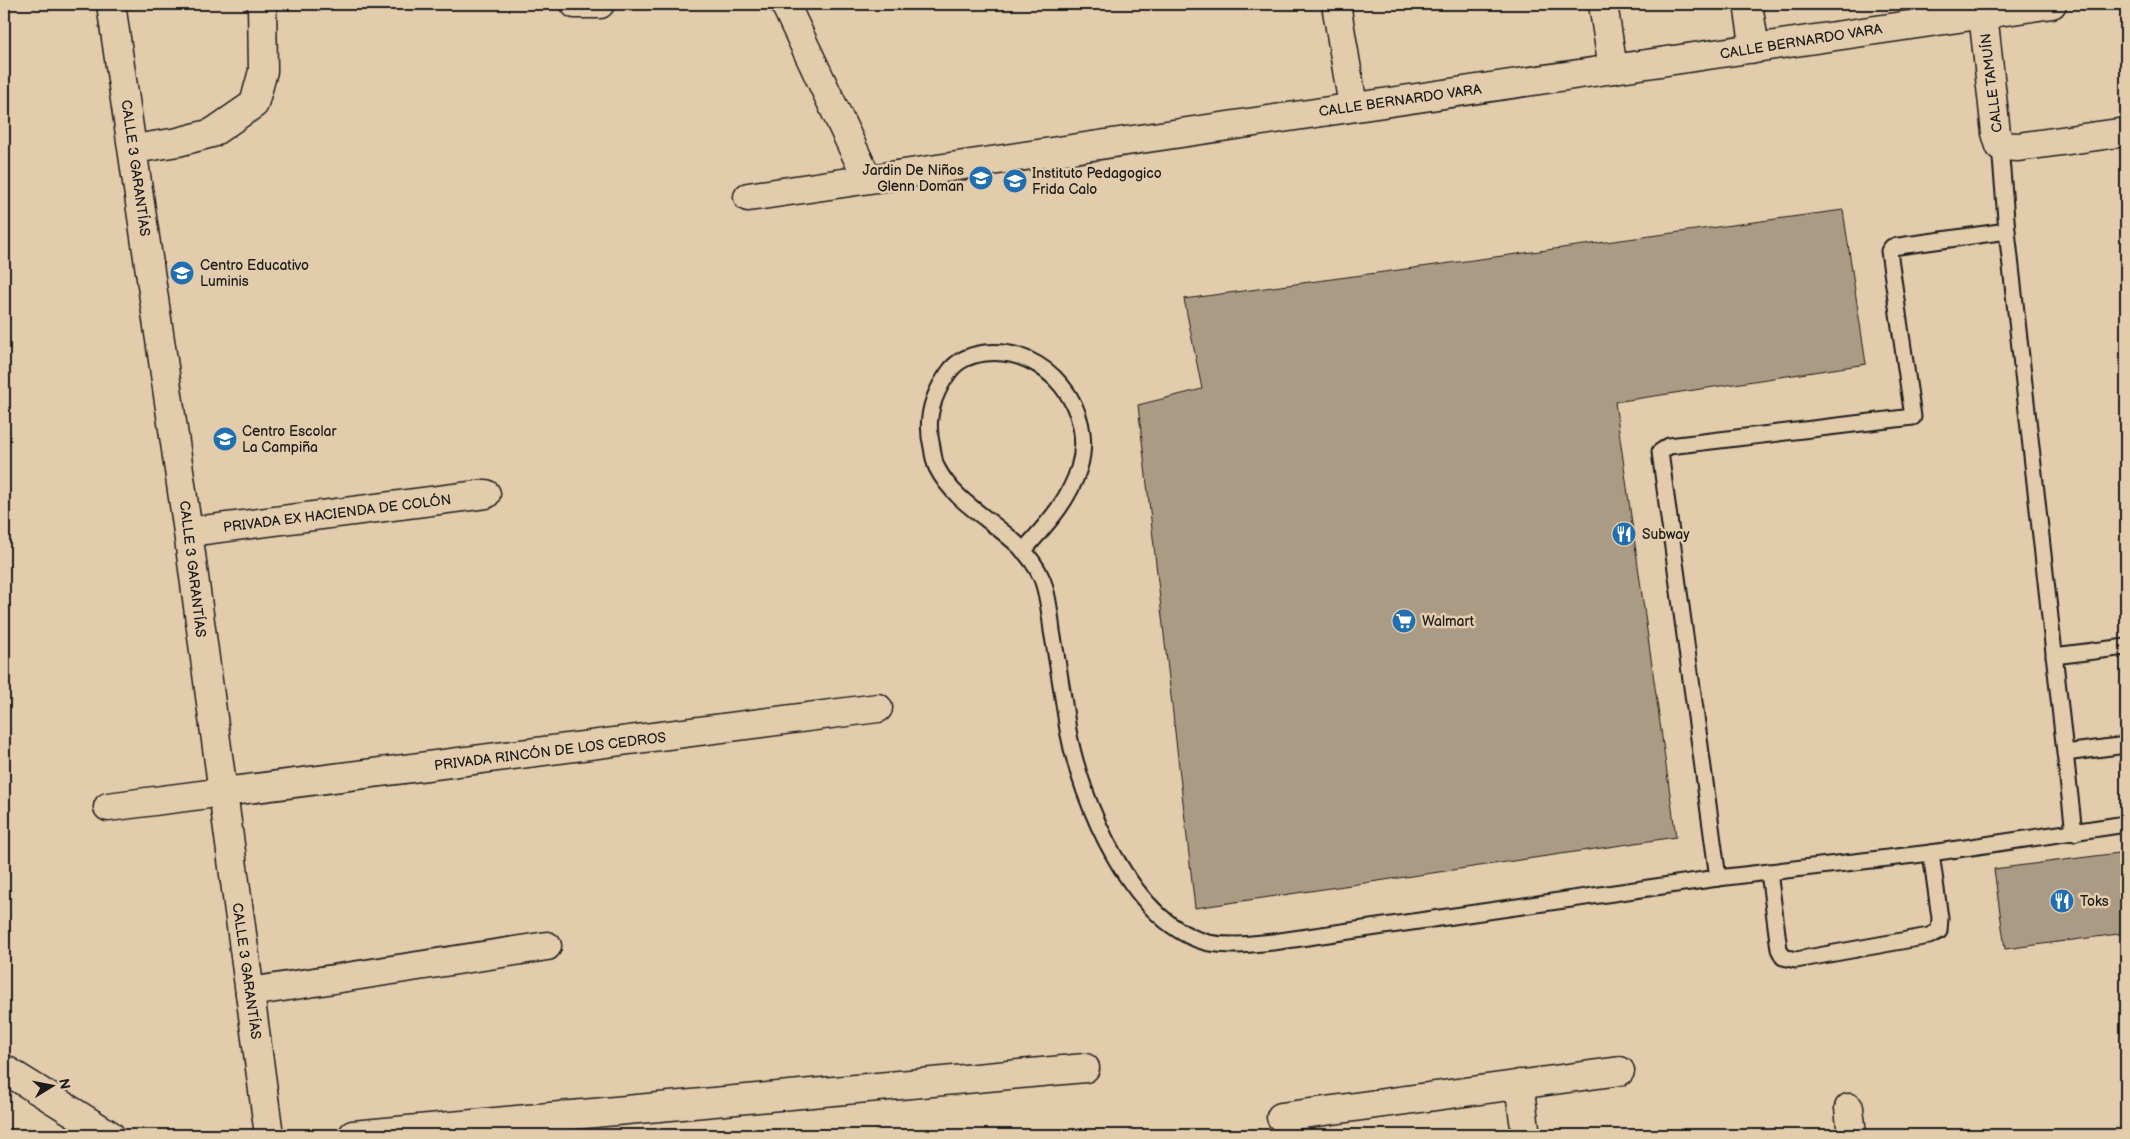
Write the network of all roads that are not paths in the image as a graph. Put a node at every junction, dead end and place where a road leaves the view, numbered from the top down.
1 (111, 4) edge
2 (262, 4) edge
3 (575, 4) edge
4 (600, 4) edge
5 (786, 4) edge
6 (1336, 4) edge
7 (1603, 4) edge
8 (1748, 4) edge
9 (2052, 4) edge
10 (1983, 8) edge
11 (1755, 49) junction
12 (1613, 69) junction
13 (1353, 106) junction
14 (2126, 132) edge
15 (2000, 146) junction
16 (134, 149) junction
17 (867, 178) junction
18 (748, 197) dead end
19 (2007, 231) junction
20 (486, 494) dead end
21 (188, 532) junction
22 (1023, 551) junction
23 (2126, 647) edge
24 (2054, 656) junction
25 (878, 708) dead end
26 (2126, 745) edge
27 (2065, 753) junction
28 (222, 793) junction
29 (108, 807) dead end
30 (2126, 824) edge
31 (2074, 833) junction
32 (1931, 853) junction
33 (1769, 872) junction
34 (1718, 878) junction
35 (547, 946) dead end
36 (250, 992) junction
37 (1085, 1068) dead end
38 (4, 1069) edge
39 (1620, 1070) dead end
40 (1519, 1084) junction
41 (1849, 1108) dead end
42 (1280, 1117) dead end
43 (110, 1135) edge
44 (269, 1135) edge
45 (353, 1135) edge
46 (1526, 1135) edge
47 (1852, 1135) edge

1 - 16 street, CALLE 3 GARANTÍAS
2 - 16 street
3 - 4 street
5 - 17 street
6 - 13 street
7 - 12 street
8 - 11 street
9 - 10 street, CALLE BERNARDO VARA
10 - 11 street, CALLE BERNARDO VARA
10 - 15 street, CALLE TAMUÍN
11 - 12 street, CALLE BERNARDO VARA
12 - 13 street, CALLE BERNARDO VARA
13 - 17 street, CALLE BERNARDO VARA
14 - 15 street, CALLE TAMUÍN
15 - 19 lane
16 - 21 street, CALLE 3 GARANTÍAS
17 - 18 street, CALLE BERNARDO VARA
19 - 24 lane
19 - 34 lane
20 - 21 street, PRIVADA EX HACIENDA DE COLÓN
21 - 28 street, CALLE 3 GARANTÍAS
22 - 22 lane
22 - 34 lane
23 - 24 lane
24 - 27 lane
25 - 28 street, PRIVADA RINCÓN DE LOS CEDROS
26 - 27 lane
27 - 31 lane
28 - 29 street, PRIVADA RINCÓN DE LOS CEDROS
28 - 36 street, CALLE 3 GARANTÍAS
30 - 31 lane
31 - 32 lane
32 - 33 lane
32 - 33 lane
33 - 34 lane
35 - 36 street
36 - 44 street, CALLE 3 GARANTÍAS
37 - 45 street
38 - 43 street
39 - 40 street
40 - 42 street
40 - 46 street
41 - 47 street

